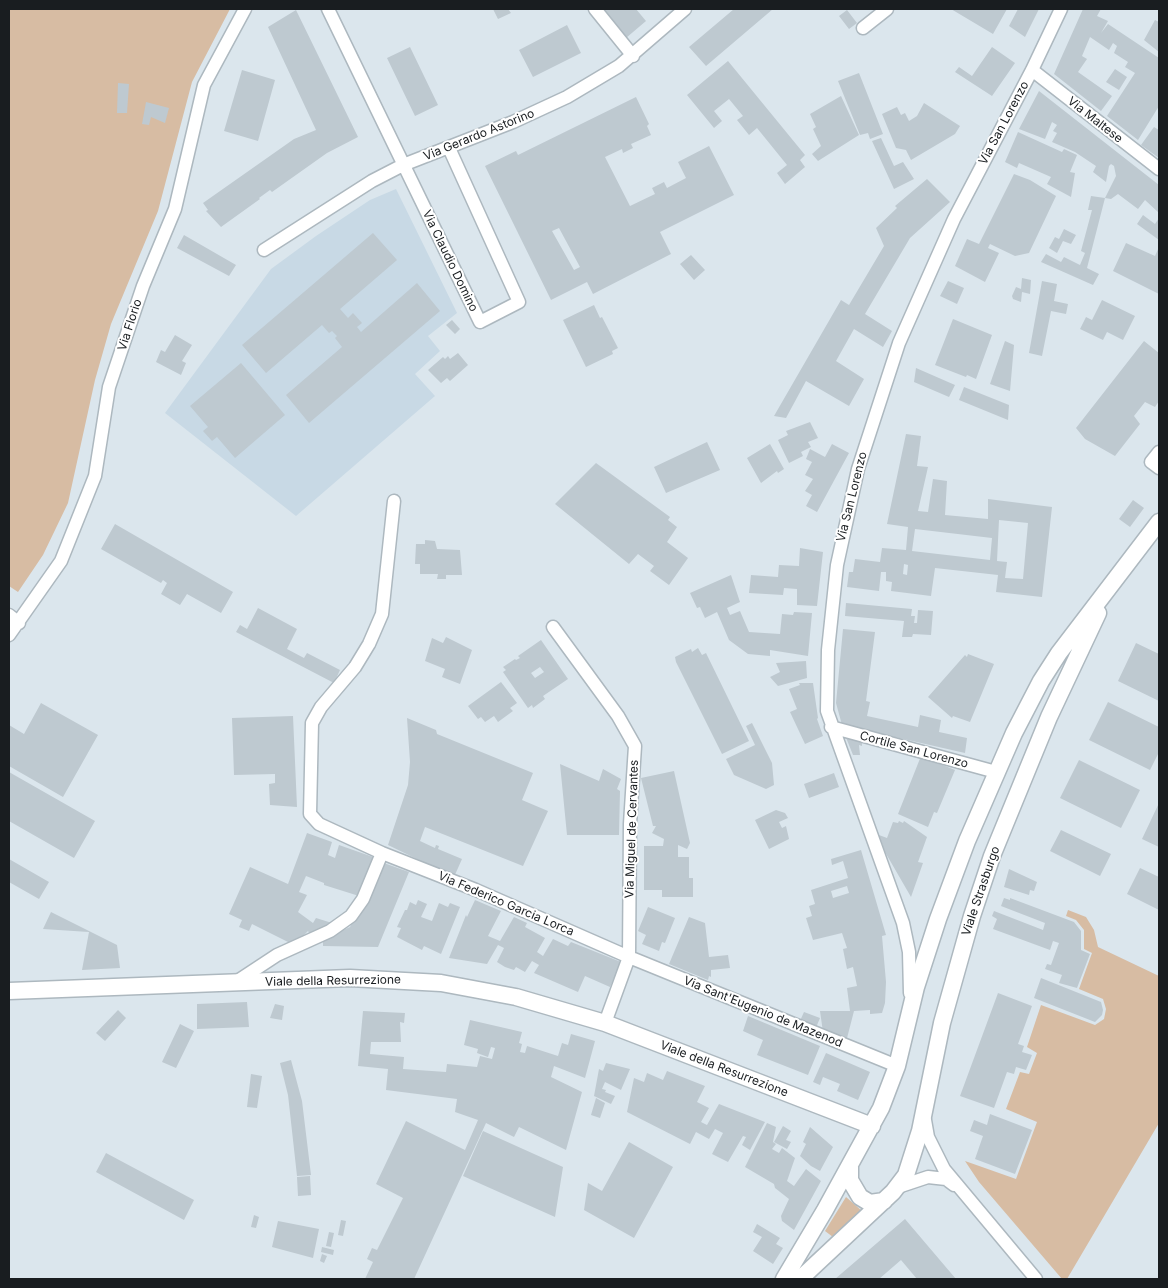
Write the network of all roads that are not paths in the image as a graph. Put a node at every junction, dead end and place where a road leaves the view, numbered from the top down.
1 (245, 9) edge
2 (328, 9) edge
3 (595, 9) edge
4 (685, 9) edge
5 (887, 9) edge
6 (1061, 9) edge
7 (672, 14) edge
8 (863, 28) dead end
9 (633, 56) junction
10 (1032, 70) junction
11 (449, 148) junction
12 (404, 165) junction
13 (1159, 169) edge
14 (264, 250) dead end
15 (1159, 452) edge
16 (1159, 468) edge
17 (394, 502) dead end
18 (1159, 522) edge
19 (1110, 589) junction
20 (16, 619) edge
21 (553, 627) dead end
22 (9, 635) edge
23 (831, 727) junction
24 (1014, 734) junction
25 (1038, 743) junction
26 (996, 772) junction
27 (382, 853) junction
28 (629, 957) junction
29 (236, 982) junction
30 (9, 991) edge
31 (910, 1013) junction
32 (605, 1023) junction
33 (897, 1066) junction
34 (924, 1114) junction
35 (872, 1126) junction
36 (850, 1166) junction
37 (898, 1187) junction
38 (958, 1188) junction
39 (884, 1201) junction
40 (784, 1279) edge
41 (800, 1279) edge
42 (1036, 1279) edge

1 - 20 street, Via Florio
2 - 12 street, Via Claudio Domino
3 - 9 street
4 - 7 street, Via Gerardo Astorino
5 - 8 street
6 - 10 street, Via San Lorenzo
7 - 9 street, Via Gerardo Astorino
9 - 11 street, Via Gerardo Astorino
10 - 13 street, Via Maltese
10 - 23 street, Via San Lorenzo
11 - 12 street, Via Gerardo Astorino
11 - 12 street, Via Claudio Domino
12 - 14 street, Via Gerardo Astorino
15 - 16 street
17 - 27 street, Via Federico Garcia Lorca
18 - 19 street, Viale Strasburgo
19 - 24 street, Viale Strasburgo
19 - 25 street, Viale Strasburgo
20 - 22 street, Via Florio
21 - 28 street, Via Miguel de Cervantes
23 - 26 street, Cortile San Lorenzo
23 - 31 street, Via San Lorenzo
24 - 25 street
24 - 26 street, Viale Strasburgo
25 - 34 street, Viale Strasburgo
26 - 31 street, Viale Strasburgo
27 - 28 street, Via Federico Garcia Lorca
27 - 29 street
28 - 32 street, Via Miguel de Cervantes
28 - 33 street, Via Sant'Eugenio de Mazenod
29 - 30 street, Viale della Resurrezione
29 - 32 street, Viale della Resurrezione
31 - 33 street, Viale Strasburgo
32 - 35 street, Viale della Resurrezione
33 - 35 street, Viale Strasburgo
34 - 37 street, Viale Strasburgo
34 - 38 street
35 - 36 street, Viale Strasburgo
36 - 39 street
36 - 40 street, Viale Strasburgo
37 - 38 street
37 - 39 street, Viale Strasburgo
38 - 42 street
39 - 41 street, Viale Strasburgo

